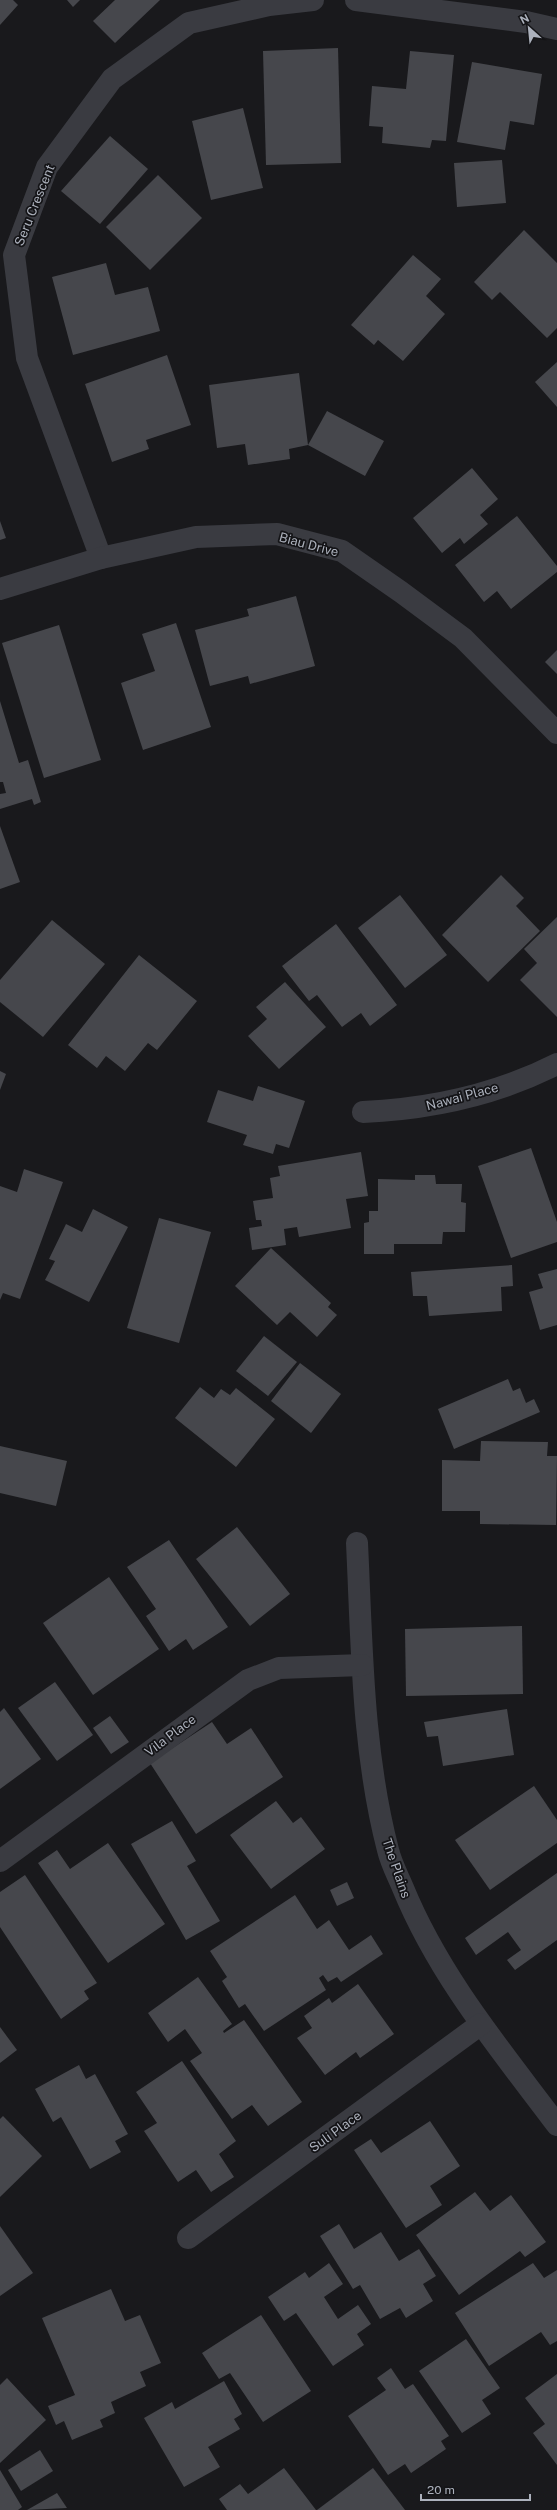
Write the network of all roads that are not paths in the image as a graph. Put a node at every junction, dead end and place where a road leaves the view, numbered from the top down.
1 (313, 0) edge
2 (356, 0) edge
3 (267, 2) edge
4 (557, 29) edge
5 (101, 558) junction
6 (0, 589) edge
7 (557, 733) edge
8 (557, 1064) edge
9 (363, 1112) dead end
10 (357, 1543) dead end
11 (362, 1665) junction
12 (0, 1861) edge
13 (482, 2024) junction
14 (557, 2125) edge
15 (188, 2238) dead end

1 - 3 street, Seru Crescent
2 - 4 street
3 - 5 street, Seru Crescent
5 - 6 street, Biau Drive
5 - 7 street, Biau Drive
8 - 9 street, Nawai Place
10 - 11 street, The Plains
11 - 12 street, Vila Place
11 - 13 street, The Plains
13 - 14 street, The Plains
13 - 15 street, Suli Place

